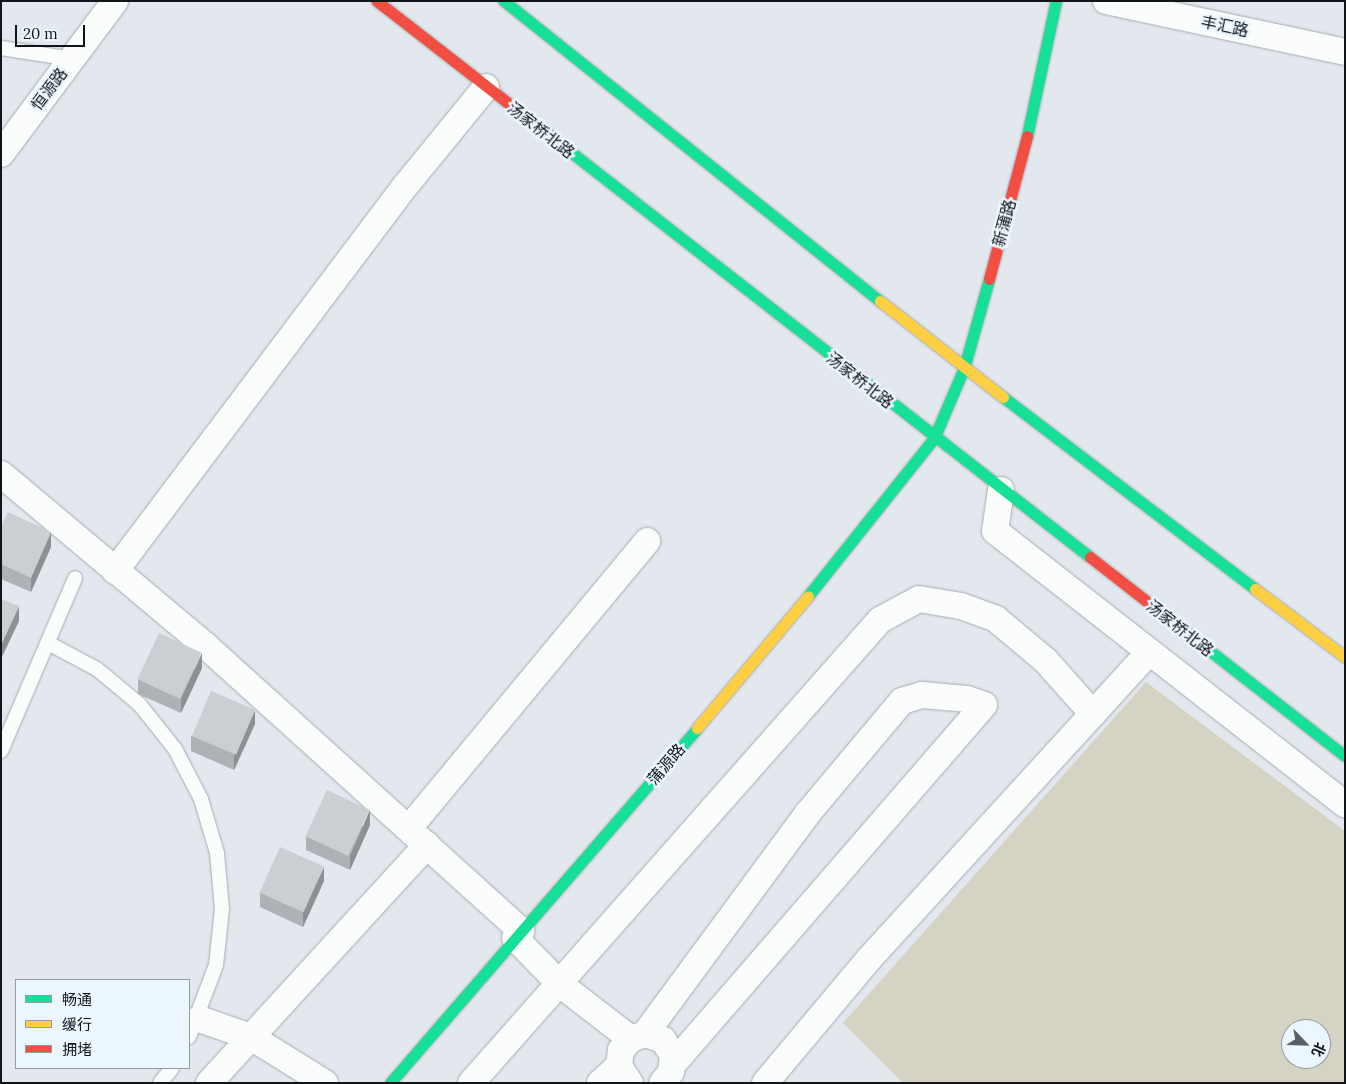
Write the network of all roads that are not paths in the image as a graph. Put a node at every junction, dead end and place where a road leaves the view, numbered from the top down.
1 (115, 1) edge
2 (377, 1) edge
3 (504, 1) edge
4 (1056, 1) edge
5 (1106, 1) edge
6 (1, 48) edge
7 (1345, 52) edge
8 (72, 59) junction
9 (486, 87) junction
10 (1, 154) edge
11 (964, 368) junction
12 (934, 438) junction
13 (1, 474) edge
14 (1001, 490) junction
15 (648, 541) dead end
16 (114, 571) junction
17 (75, 578) dead end
18 (48, 643) junction
19 (1148, 653) junction
20 (1345, 657) edge
21 (1093, 714) junction
22 (1, 751) edge
23 (1345, 756) edge
24 (1345, 804) edge
25 (418, 837) junction
26 (518, 934) junction
27 (561, 985) junction
28 (194, 1028) edge
29 (251, 1036) junction
30 (638, 1036) junction
31 (171, 1069) edge
32 (624, 1074) edge
33 (668, 1074) edge
34 (160, 1083) edge
35 (209, 1083) edge
36 (325, 1083) edge
37 (390, 1083) edge
38 (471, 1083) edge
39 (600, 1083) edge
40 (765, 1083) edge

1 - 8 street, 恒源路
2 - 9 main road, 汤家桥北路
3 - 11 main road
4 - 11 main road, 新蒲路
5 - 7 street, 丰汇路
6 - 8 lane
8 - 10 street, 恒源路
9 - 12 main road, 汤家桥北路
9 - 16 street
11 - 12 main road, 新蒲路
11 - 20 main road
12 - 14 main road, 汤家桥北路
12 - 26 main road, 蒲源路
13 - 16 street
14 - 19 street
14 - 23 main road, 汤家桥北路
15 - 25 street
16 - 25 street
17 - 18 lane
18 - 22 lane
18 - 28 lane
19 - 21 street
19 - 24 street
21 - 27 street
21 - 40 street
25 - 26 street
25 - 29 street
26 - 27 street
26 - 37 main road, 蒲源路
27 - 30 street
27 - 38 street
28 - 29 street
29 - 35 street
29 - 36 street
30 - 32 street
30 - 33 street
30 - 33 street
31 - 34 lane
32 - 39 street

